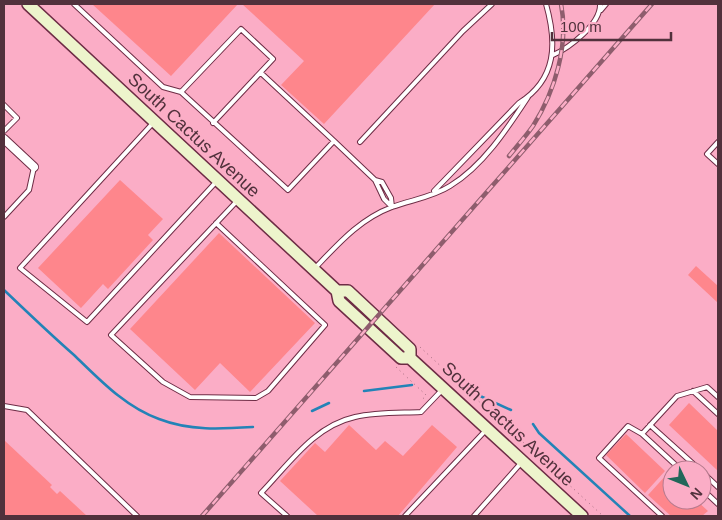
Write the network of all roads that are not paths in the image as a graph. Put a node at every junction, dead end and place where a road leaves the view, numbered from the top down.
1 (28, 4) edge
2 (74, 4) edge
3 (492, 4) edge
4 (546, 4) edge
5 (600, 4) edge
6 (606, 4) edge
7 (600, 10) junction
8 (553, 55) junction
9 (261, 73) junction
10 (181, 92) junction
11 (528, 97) junction
12 (4, 105) edge
13 (154, 121) junction
14 (213, 123) junction
15 (4, 132) edge
16 (4, 139) edge
17 (334, 141) junction
18 (360, 142) dead end
19 (718, 142) edge
20 (718, 164) edge
21 (34, 167) joint
22 (218, 180) junction
23 (431, 195) junction
24 (238, 200) junction
25 (392, 207) junction
26 (4, 217) edge
27 (216, 223) junction
28 (314, 269) junction
29 (443, 388) junction
30 (693, 391) junction
31 (718, 397) edge
32 (4, 406) edge
33 (718, 414) edge
34 (650, 425) junction
35 (487, 429) junction
36 (642, 434) junction
37 (670, 460) edge
38 (689, 460) edge
39 (523, 461) junction
40 (137, 516) edge
41 (287, 516) edge
42 (405, 516) edge
43 (474, 516) edge
44 (582, 516) edge
45 (662, 516) edge

1 - 13 main road, South Cactus Avenue
2 - 10 lane
3 - 18 lane
4 - 8 lane
5 - 7 lane
6 - 7 lane
7 - 8 lane
8 - 11 lane
9 - 10 lane
9 - 14 lane
9 - 17 lane
10 - 14 lane
11 - 23 lane
11 - 23 lane
12 - 15 lane
13 - 22 main road, South Cactus Avenue
13 - 22 lane
14 - 17 lane
16 - 21 street
17 - 25 lane
19 - 20 lane
21 - 26 lane
22 - 24 main road, South Cactus Avenue
23 - 25 lane
24 - 27 lane
24 - 28 main road, South Cactus Avenue
25 - 28 lane
27 - 27 lane
28 - 29 main road, South Cactus Avenue
29 - 35 main road, South Cactus Avenue
29 - 41 lane
30 - 31 lane
30 - 33 lane
30 - 34 lane
32 - 40 lane
34 - 36 lane
34 - 38 lane
35 - 39 main road, South Cactus Avenue
35 - 42 lane
36 - 37 lane
36 - 45 lane
39 - 43 lane
39 - 44 main road, South Cactus Avenue

